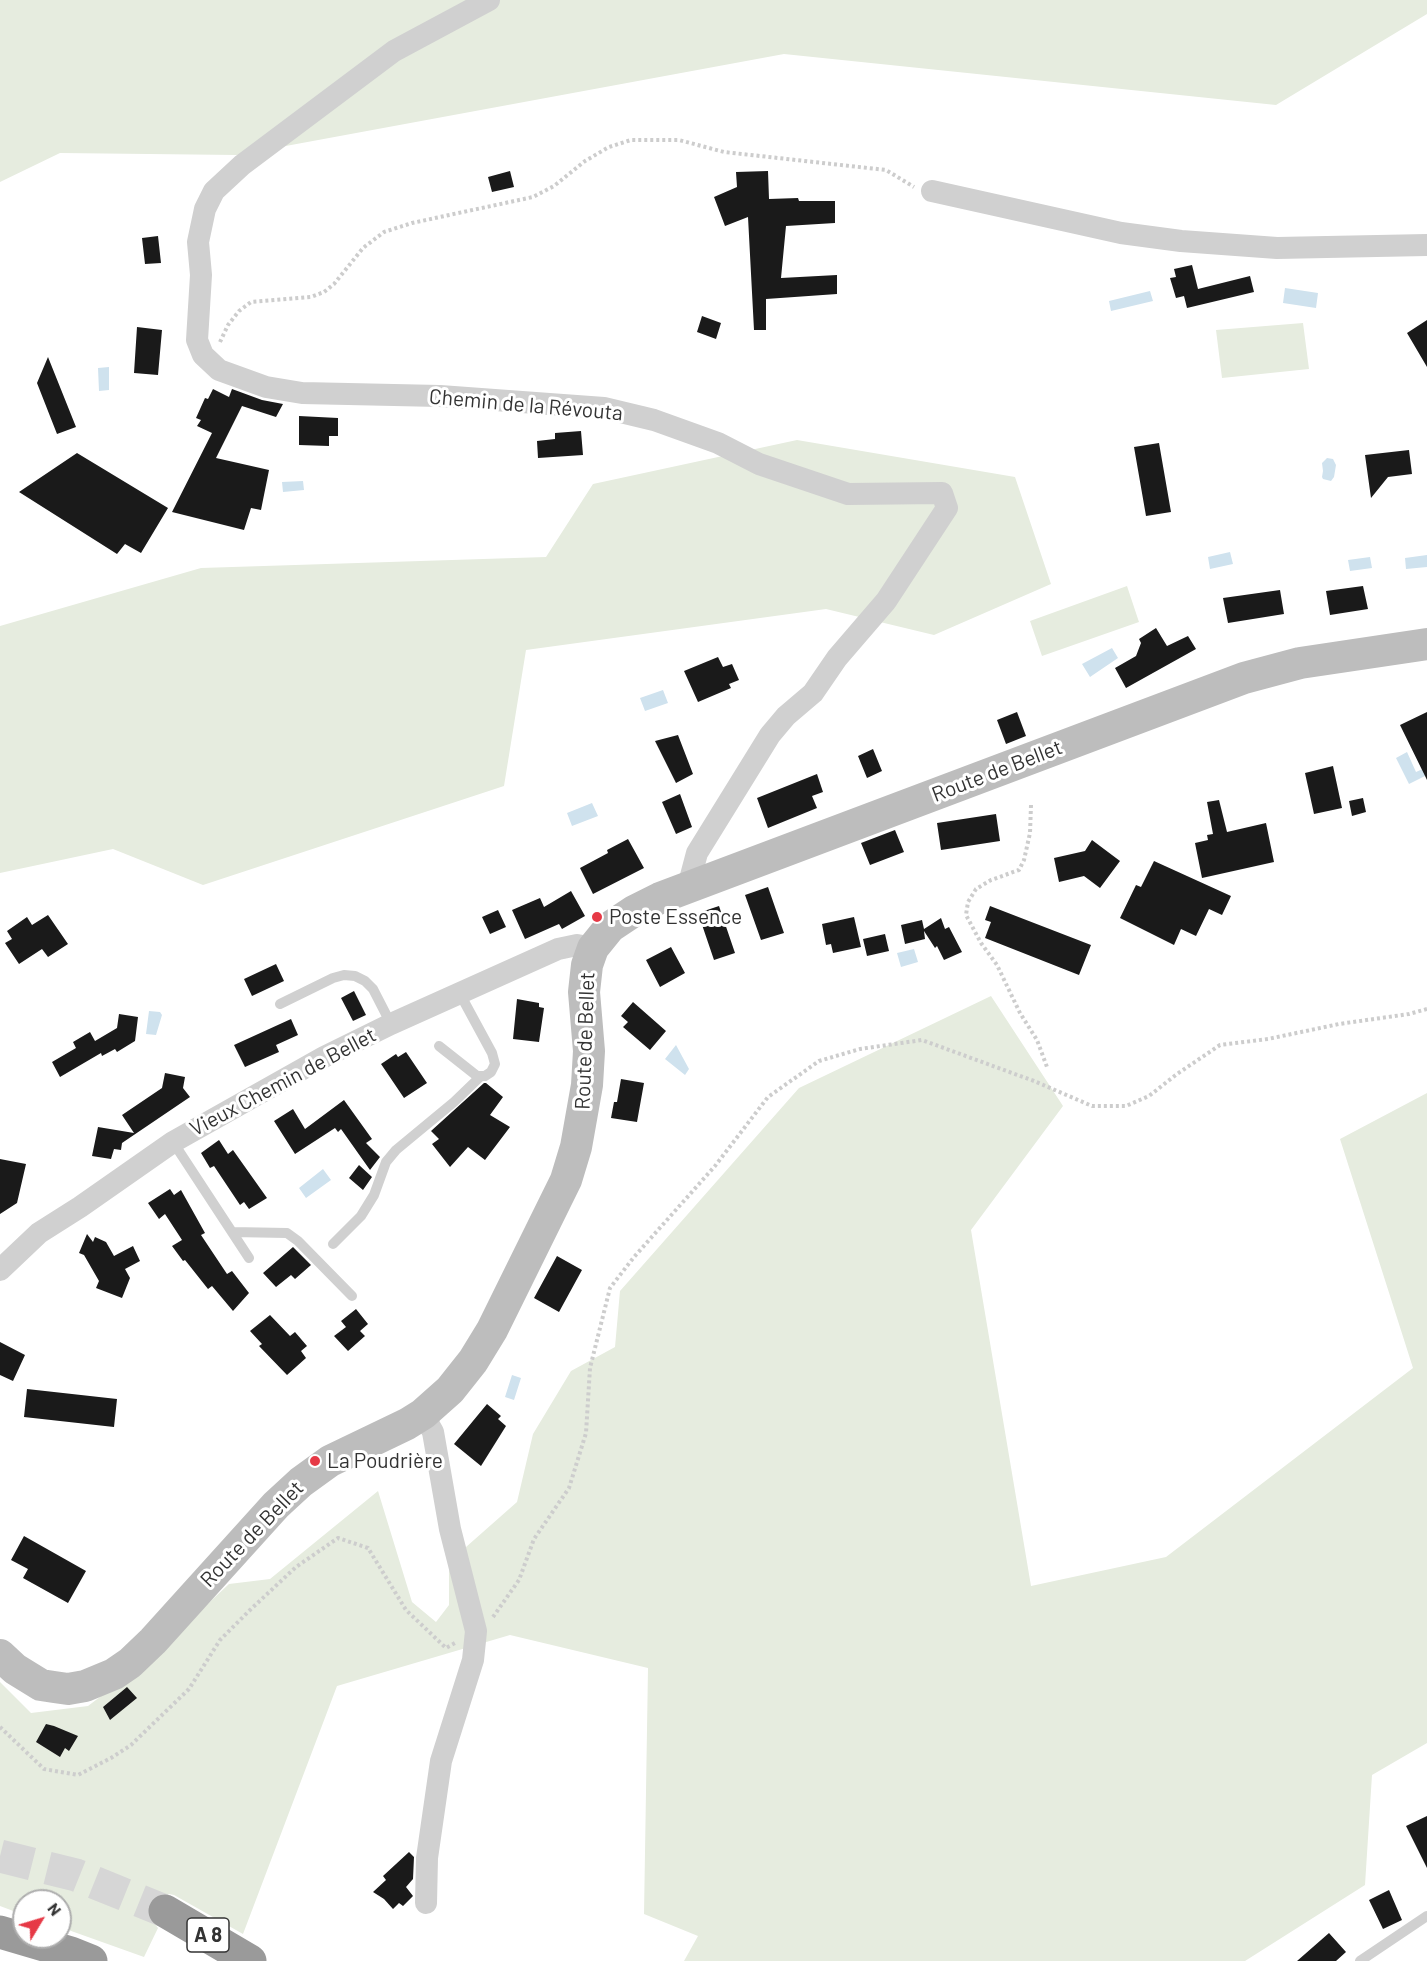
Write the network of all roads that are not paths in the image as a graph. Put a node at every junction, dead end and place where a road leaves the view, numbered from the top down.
1 (489, 0) edge
2 (932, 191) road end
3 (1427, 245) edge
4 (1427, 644) edge
5 (688, 887) junction
6 (593, 948) junction
7 (460, 994) junction
8 (280, 1004) dead end
9 (391, 1024) junction
10 (440, 1046) dead end
11 (481, 1076) junction
12 (172, 1142) junction
13 (232, 1232) junction
14 (333, 1244) dead end
15 (249, 1258) dead end
16 (0, 1270) edge
17 (352, 1296) dead end
18 (423, 1414) junction
19 (0, 1655) edge
20 (426, 1903) dead end
21 (165, 1911) tunnel mouth
22 (1427, 1916) edge
23 (0, 1932) edge
24 (91, 1961) edge
25 (250, 1961) edge
26 (1360, 1961) edge

1 - 5 street, Chemin de la Révouta
2 - 3 street
4 - 5 main road, Route de Bellet
5 - 6 main road, Route de Bellet
6 - 7 street, Vieux Chemin de Bellet
6 - 18 main road, Route de Bellet
7 - 9 street, Vieux Chemin de Bellet
7 - 11 lane
8 - 9 lane
9 - 12 street, Vieux Chemin de Bellet
10 - 11 lane
11 - 14 lane
12 - 13 lane
12 - 16 street, Vieux Chemin de Bellet
13 - 15 lane
13 - 17 lane
18 - 19 main road, Route de Bellet
18 - 20 street
21 - 25 highway, A 8
22 - 26 lane
23 - 24 highway

